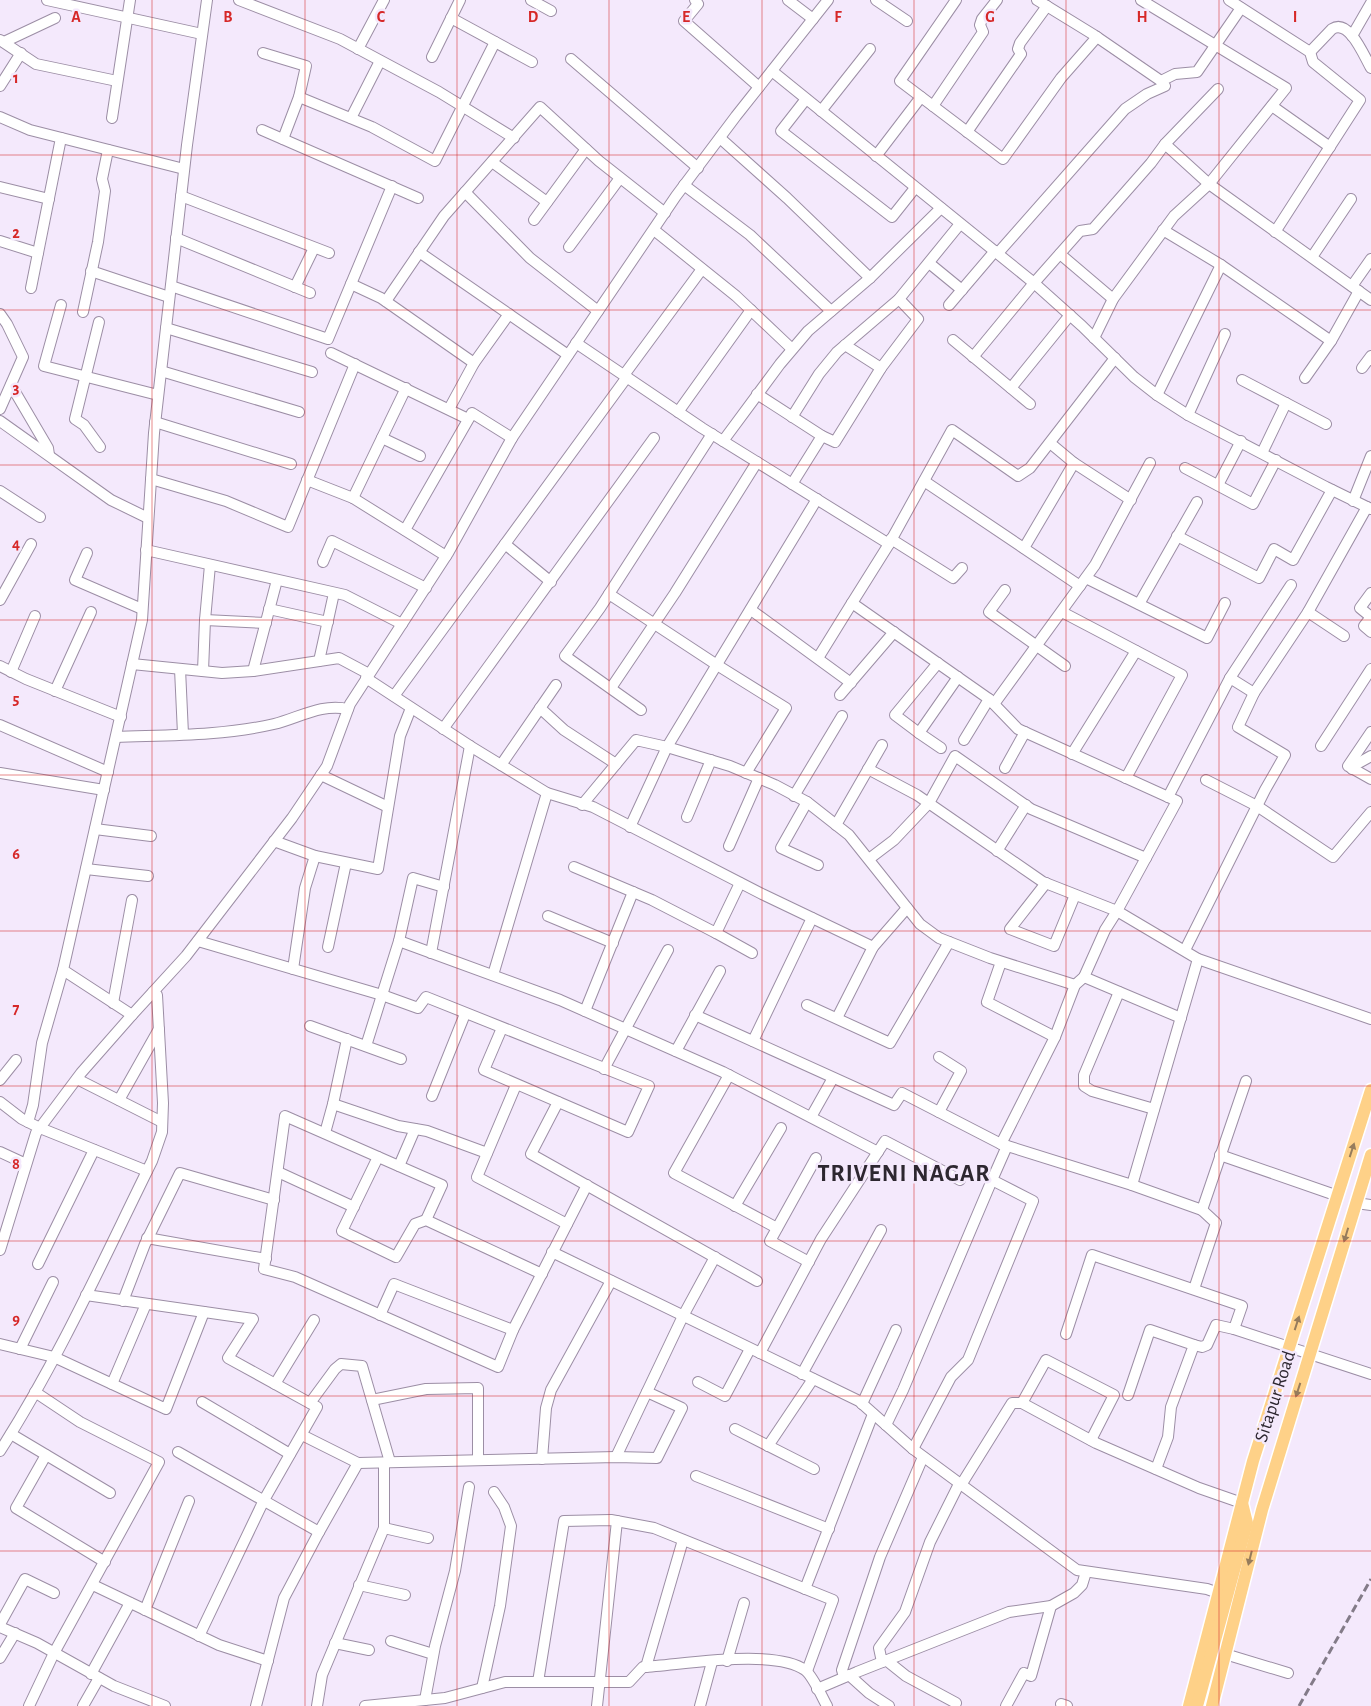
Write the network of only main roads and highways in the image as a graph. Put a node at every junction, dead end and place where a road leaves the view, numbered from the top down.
1 (1371, 1090) edge
2 (1371, 1154) edge
3 (1242, 1503) junction
4 (1262, 1510) junction
5 (1247, 1523) junction
6 (1188, 1706) edge
7 (1197, 1706) edge
8 (1212, 1706) edge

3 -> 1 main road, Sitapur Road
2 -> 4 main road, Sitapur Road
3 - 5 main road
3 - 6 main road, Sitapur Road
4 - 5 main road
4 -> 8 main road, Sitapur Road
5 - 7 main road

